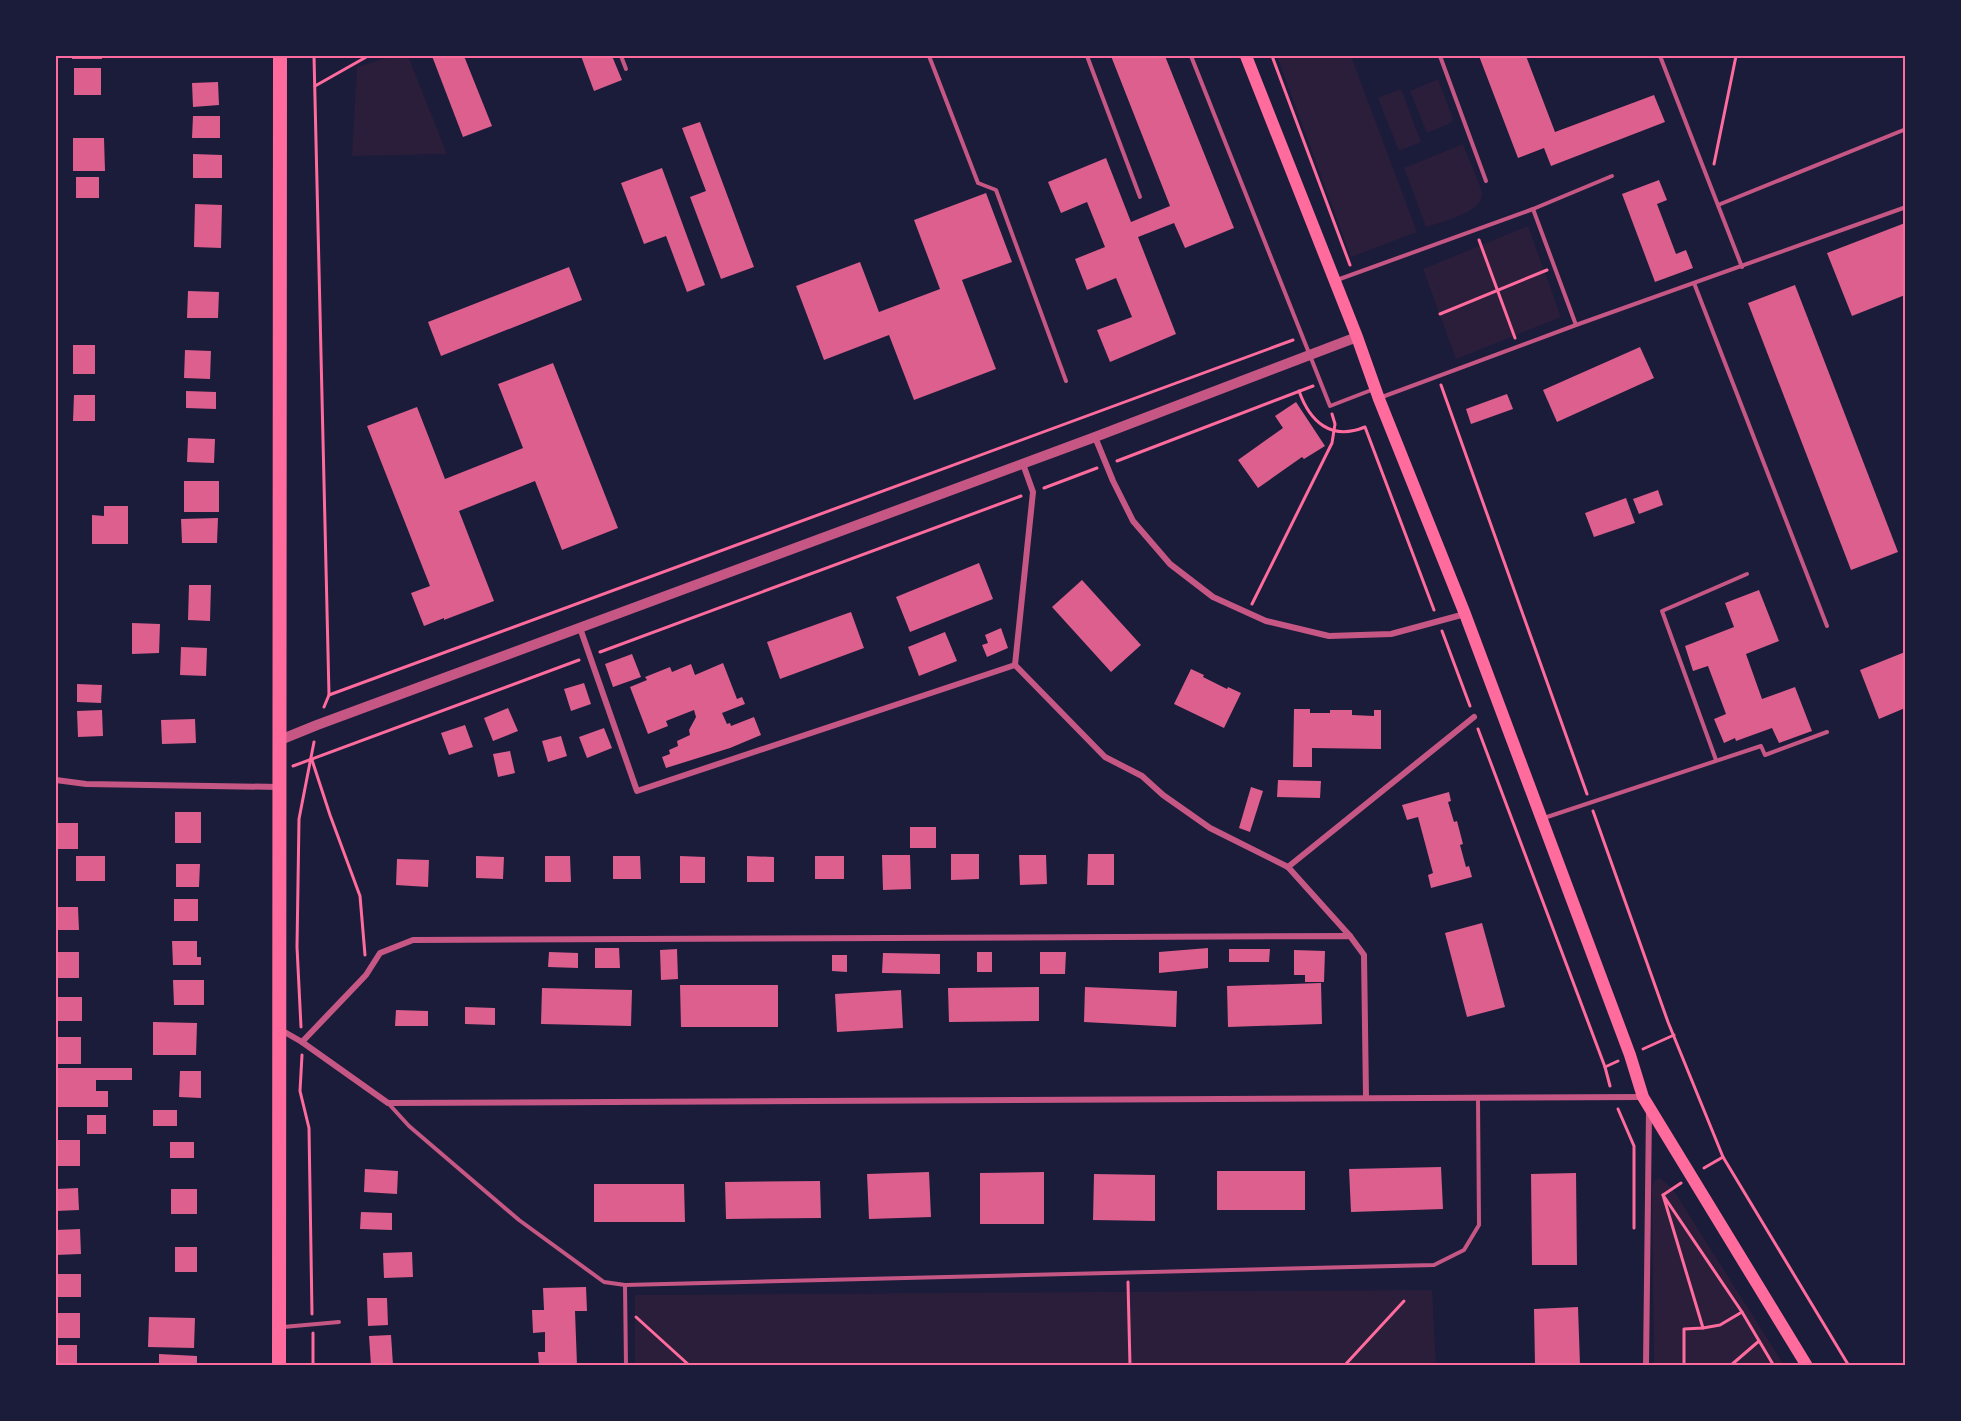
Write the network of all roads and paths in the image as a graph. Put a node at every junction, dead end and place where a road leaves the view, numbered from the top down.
1 (280, 56) edge
2 (314, 56) edge
3 (368, 56) edge
4 (621, 56) edge
5 (928, 56) edge
6 (1087, 56) edge
7 (1191, 56) edge
8 (1246, 56) edge
9 (1272, 56) edge
10 (1440, 56) edge
11 (1660, 56) edge
12 (1736, 56) edge
13 (626, 69) dead end
14 (315, 86) junction
15 (1905, 129) edge
16 (1612, 176) dead end
17 (1486, 181) dead end
18 (1710, 183) junction
19 (1140, 197) dead end
20 (1718, 205) junction
21 (1905, 207) edge
22 (1533, 209) junction
23 (1475, 230) junction
24 (1554, 267) junction
25 (1742, 267) junction
26 (1354, 275) junction
27 (1334, 281) junction
28 (1695, 284) junction
29 (1497, 290) junction
30 (1440, 314) dead end
31 (1576, 325) junction
32 (1303, 336) junction
33 (1357, 337) junction
34 (1519, 346) junction
35 (1311, 354) junction
36 (1438, 376) junction
37 (1066, 381) dead end
38 (1320, 383) junction
39 (1299, 391) junction
40 (1377, 394) junction
41 (1330, 406) junction
42 (1334, 431) junction
43 (1095, 437) junction
44 (1023, 464) junction
45 (1106, 465) junction
46 (1033, 492) junction
47 (1747, 574) dead end
48 (1248, 612) junction
49 (1465, 614) junction
50 (1438, 622) junction
51 (1827, 626) dead end
52 (580, 628) junction
53 (590, 656) junction
54 (1015, 665) junction
55 (329, 695) junction
56 (1474, 717) junction
57 (317, 725) junction
58 (1827, 732) dead end
59 (280, 740) junction
60 (312, 759) junction
61 (1716, 760) junction
62 (280, 770) junction
63 (56, 780) edge
64 (280, 787) junction
65 (1590, 802) junction
66 (1541, 819) junction
67 (1288, 867) junction
68 (1350, 936) junction
69 (366, 975) junction
70 (280, 1029) junction
71 (302, 1042) junction
72 (1366, 1097) junction
73 (1478, 1097) junction
74 (1613, 1097) junction
75 (1646, 1101) junction
76 (388, 1103) junction
77 (1634, 1239) dead end
78 (1128, 1271) junction
79 (625, 1285) junction
80 (1404, 1300) dead end
81 (625, 1308) junction
82 (1742, 1312) junction
83 (339, 1322) dead end
84 (313, 1324) junction
85 (279, 1327) junction
86 (1703, 1328) junction
87 (1759, 1341) junction
88 (279, 1365) edge
89 (313, 1365) edge
90 (626, 1365) edge
91 (690, 1365) edge
92 (1130, 1365) edge
93 (1344, 1365) edge
94 (1647, 1365) edge
95 (1684, 1365) edge
96 (1730, 1365) edge
97 (1774, 1365) edge
98 (1807, 1365) edge
99 (1849, 1365) edge

1 - 59 main road
2 - 14 path
3 - 14 path
4 - 13 lane
5 - 37 lane
6 - 19 lane
7 - 32 lane
8 - 27 main road
9 - 26 path
10 - 17 lane
11 - 18 lane
12 - 18 path
14 - 55 path
15 - 20 lane
16 - 22 lane
18 - 20 lane
20 - 25 lane
21 - 25 lane
22 - 23 lane
22 - 24 lane
23 - 26 lane
23 - 29 path
24 - 29 path
24 - 31 lane
25 - 28 lane
26 - 27 lane
27 - 33 main road
28 - 31 lane
28 - 51 lane
29 - 30 path
29 - 34 path
31 - 34 lane
32 - 35 lane
32 - 55 path
33 - 35 street
33 - 40 main road
34 - 36 lane
35 - 38 lane
35 - 43 street
36 - 40 lane
36 - 65 path
38 - 39 path
38 - 41 lane
39 - 42 path
39 - 45 path
40 - 41 lane
40 - 49 main road
41 - 42 path
42 - 48 path
42 - 50 path
43 - 44 street
43 - 45 street
44 - 46 street
44 - 52 street
45 - 46 path
45 - 48 street
46 - 53 path
46 - 54 street
47 - 61 lane
48 - 50 street
49 - 50 street
49 - 66 main road
50 - 56 path
52 - 53 street
52 - 57 street
53 - 54 street
53 - 60 path
54 - 67 street
55 - 57 path
56 - 67 street
56 - 74 path
57 - 59 street
57 - 60 path
58 - 61 lane
59 - 62 main road
60 - 62 path
60 - 69 path
60 - 71 path
61 - 65 lane
62 - 64 main road
63 - 64 street
64 - 70 main road
65 - 66 lane
65 - 99 path
66 - 75 main road
67 - 68 street
68 - 69 street
68 - 72 street
69 - 71 street
70 - 71 street
70 - 85 main road
71 - 76 street
71 - 84 path
72 - 73 street
72 - 76 street
73 - 74 street
73 - 78 lane
74 - 75 street
74 - 77 path
75 - 94 street
75 - 98 main road
76 - 79 lane
78 - 79 lane
78 - 92 path
79 - 81 lane
80 - 93 path
81 - 90 lane
81 - 91 path
82 - 86 path
82 - 86 path
82 - 87 path
83 - 84 lane
84 - 85 lane
84 - 89 path
85 - 88 main road
86 - 95 path
87 - 96 path
87 - 97 path

